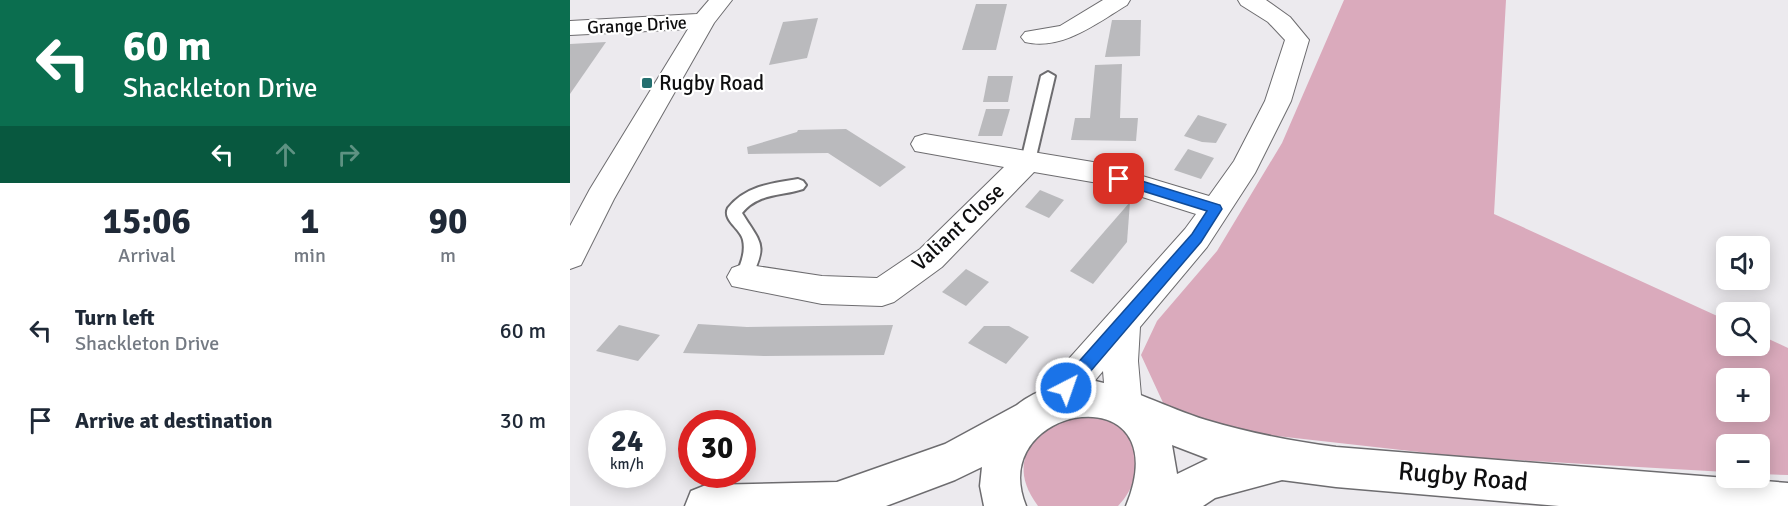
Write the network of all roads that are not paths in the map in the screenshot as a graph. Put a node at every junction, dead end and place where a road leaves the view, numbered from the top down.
1 (721, 0) edge
2 (1119, 0) edge
3 (1249, 0) edge
4 (704, 21) junction
5 (570, 28) edge
6 (1033, 37) dead end
7 (1048, 76) dead end
8 (924, 144) dead end
9 (1028, 161) junction
10 (798, 185) dead end
11 (1215, 209) junction
12 (570, 256) edge
13 (743, 277) joint
14 (1123, 323) junction
15 (1128, 409) junction
16 (1041, 411) junction
17 (1283, 460) junction
18 (850, 504) edge
19 (1788, 504) edge
20 (706, 506) edge
21 (1005, 506) edge
22 (1147, 506) edge
23 (1165, 506) edge

1 - 4 street
2 - 6 street
3 - 11 street
4 - 5 street, Grange Drive
4 - 12 street
7 - 9 lane
8 - 9 street
9 - 11 street
9 - 13 street, Valiant Close
10 - 13 lane
11 - 14 street
14 - 15 street
14 - 16 street
15 - 16 main road, Rugby Road
15 - 17 main road, Rugby Road
15 - 22 main road
16 - 18 main road
16 - 21 main road
17 - 19 main road, Rugby Road
17 - 23 main road, Rugby Road
18 - 20 main road

